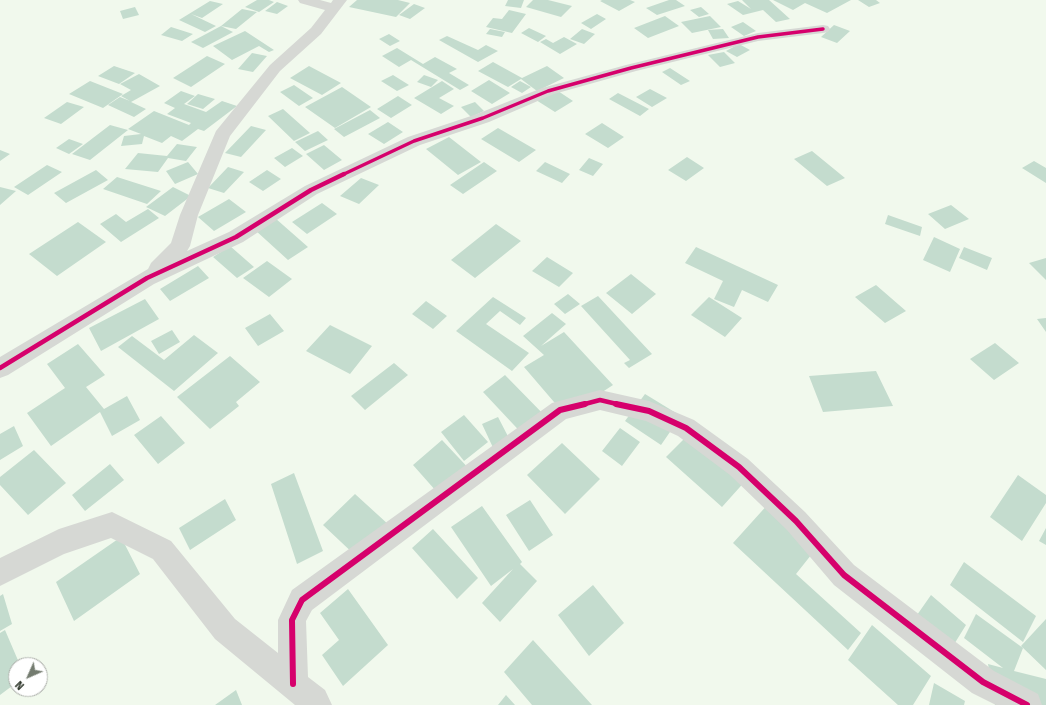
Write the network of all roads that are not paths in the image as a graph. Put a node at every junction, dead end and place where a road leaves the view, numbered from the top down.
1 (304, 0) edge
2 (337, 4) edge
3 (823, 29) dead end
4 (147, 278) junction
5 (0, 368) edge
6 (0, 572) edge
7 (293, 684) junction
8 (317, 705) edge
9 (1027, 705) edge

1 - 2 street
2 - 4 street
3 - 4 street
4 - 5 street
6 - 7 street
7 - 8 street
7 - 9 street

